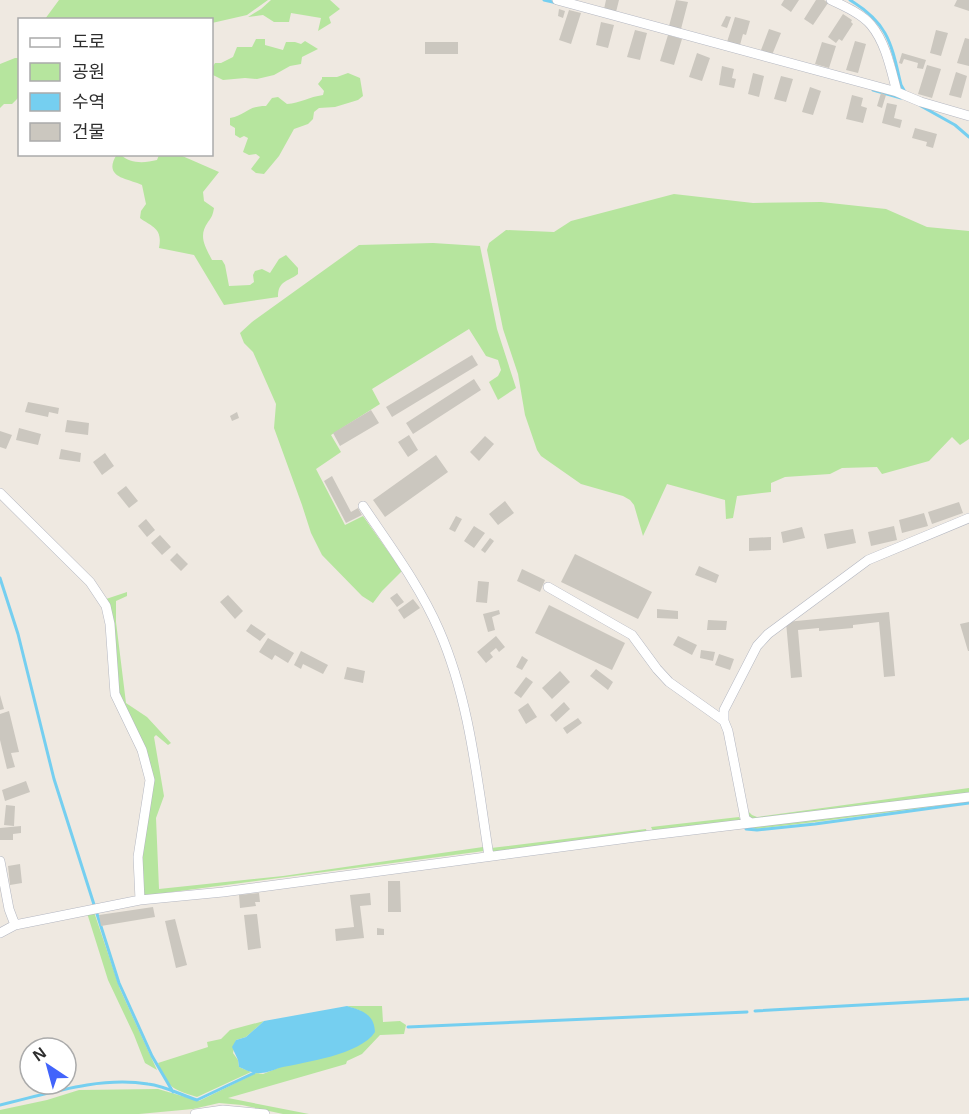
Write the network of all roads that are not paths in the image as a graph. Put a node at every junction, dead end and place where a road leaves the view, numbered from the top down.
1 (557, 0) edge
2 (831, 0) edge
3 (897, 92) junction
4 (969, 116) edge
5 (0, 493) edge
6 (363, 506) dead end
7 (969, 518) edge
8 (548, 587) dead end
9 (724, 721) junction
10 (969, 797) edge
11 (751, 823) junction
12 (489, 856) junction
13 (0, 861) edge
14 (140, 900) junction
15 (15, 925) junction
16 (0, 933) edge
17 (195, 1114) edge
18 (265, 1114) edge

1 - 3 street
2 - 3 street
3 - 4 street
5 - 14 street
6 - 12 street
7 - 9 street
8 - 9 street
9 - 11 street
10 - 11 street
11 - 12 street
12 - 14 street
13 - 15 street
14 - 15 street
15 - 16 street
17 - 18 street

